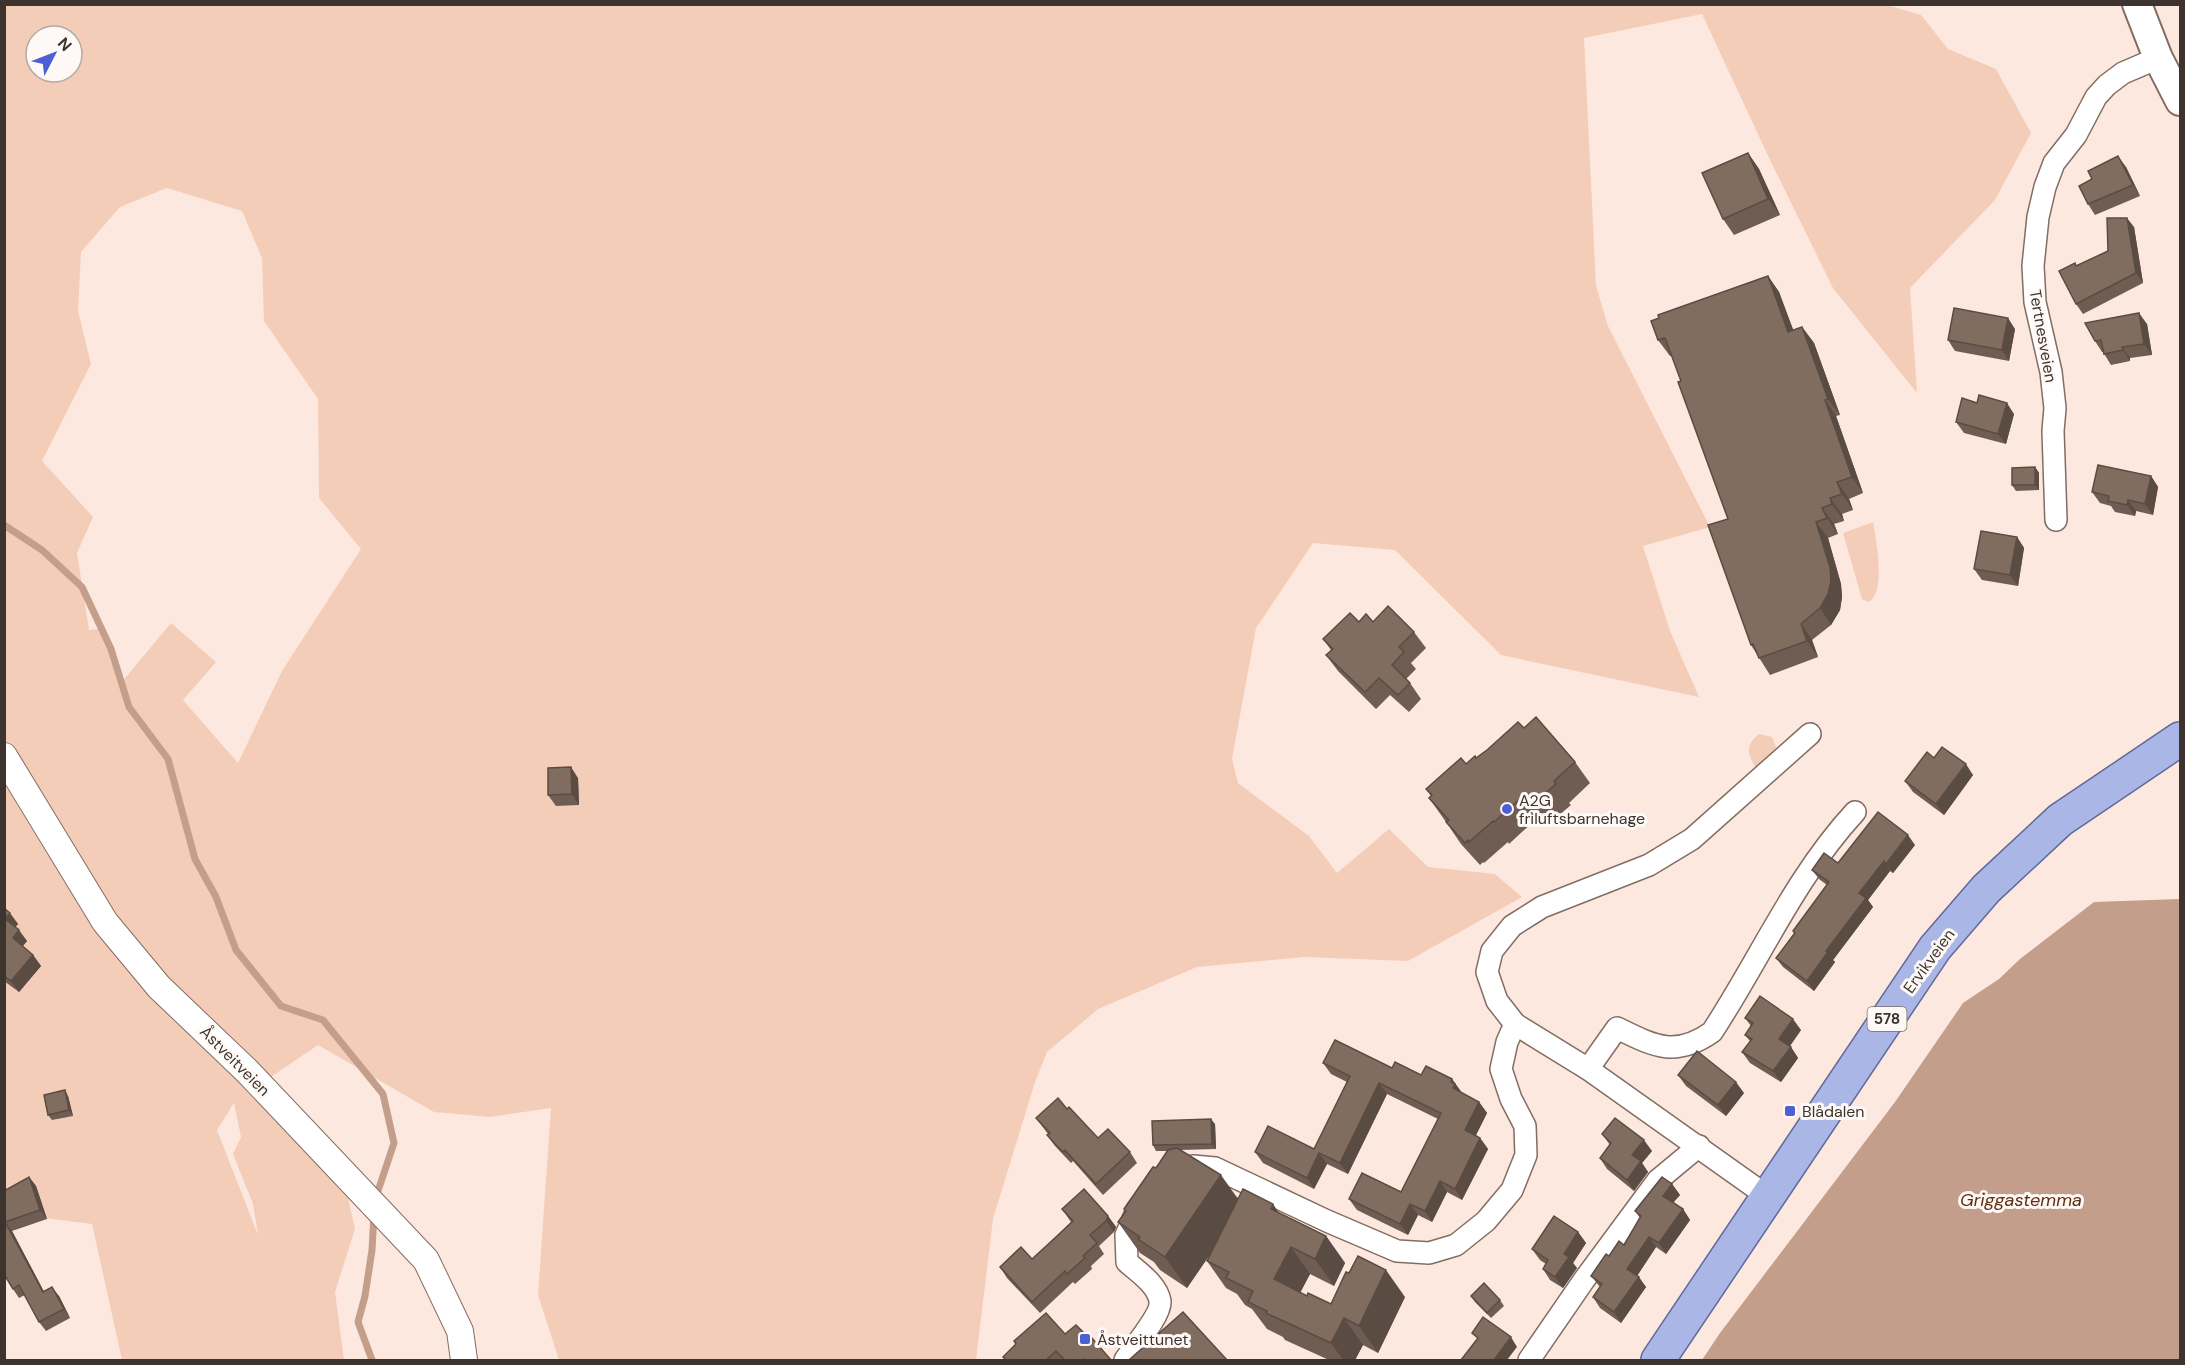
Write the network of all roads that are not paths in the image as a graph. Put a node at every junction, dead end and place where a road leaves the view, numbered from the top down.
1 (2137, 4) edge
2 (2158, 58) junction
3 (2181, 101) edge
4 (2056, 520) dead end
5 (1810, 734) dead end
6 (2181, 739) edge
7 (4, 756) edge
8 (1855, 812) dead end
9 (1515, 1024) junction
10 (1588, 1069) junction
11 (1699, 1146) junction
12 (1767, 1196) junction
13 (464, 1360) edge
14 (1125, 1360) edge
15 (1529, 1360) edge
16 (1658, 1360) edge

1 - 2 main road
2 - 3 main road
2 - 4 street, Tertnesveien
5 - 9 street
6 - 12 main road, Ervikveien / 578
7 - 13 street, Åstveitveien
8 - 10 street
9 - 10 street
9 - 14 street
10 - 11 street
11 - 12 street
11 - 15 street
12 - 16 main road, Ervikveien / 578

